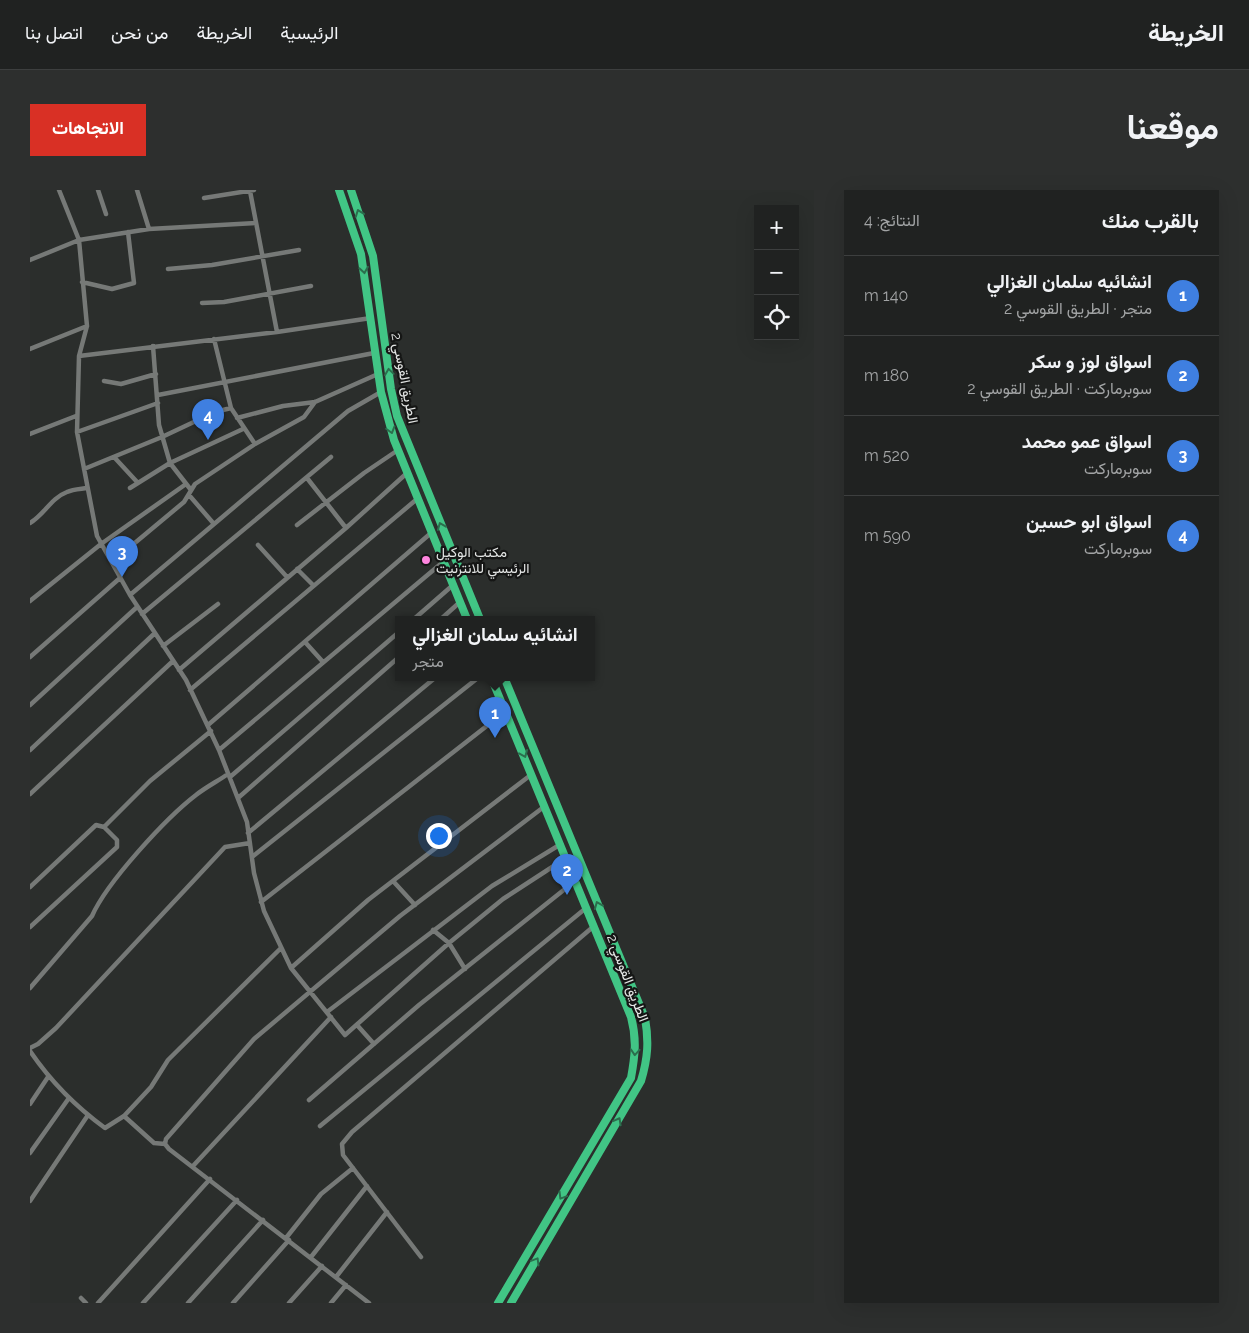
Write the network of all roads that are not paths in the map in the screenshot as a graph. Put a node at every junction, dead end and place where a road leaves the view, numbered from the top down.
1 (59, 190) edge
2 (98, 190) edge
3 (138, 190) edge
4 (252, 190) edge
5 (340, 190) edge
6 (351, 190) edge
7 (204, 198) dead end
8 (106, 214) dead end
9 (256, 223) junction
10 (150, 229) junction
11 (128, 232) junction
12 (79, 240) junction
13 (299, 250) dead end
14 (263, 257) junction
15 (30, 260) edge
16 (168, 269) dead end
17 (82, 282) junction
18 (311, 286) dead end
19 (270, 294) junction
20 (202, 303) dead end
21 (371, 318) junction
22 (86, 326) junction
23 (277, 332) junction
24 (214, 339) junction
25 (153, 346) junction
26 (30, 349) edge
27 (374, 353) junction
28 (78, 356) junction
29 (156, 374) junction
30 (378, 374) junction
31 (104, 381) dead end
32 (225, 382) junction
33 (381, 392) junction
34 (158, 395) junction
35 (315, 402) junction
36 (158, 403) junction
37 (231, 408) junction
38 (76, 416) junction
39 (237, 418) junction
40 (244, 428) junction
41 (77, 432) junction
42 (30, 434) edge
43 (162, 437) junction
44 (255, 444) junction
45 (398, 450) junction
46 (114, 457) junction
47 (331, 457) dead end
48 (170, 463) junction
49 (84, 469) junction
50 (407, 473) junction
51 (307, 478) junction
52 (138, 483) junction
53 (186, 484) junction
54 (87, 488) junction
55 (130, 488) dead end
56 (190, 493) junction
57 (417, 498) junction
58 (327, 503) junction
59 (30, 524) edge
60 (214, 524) junction
61 (297, 525) dead end
62 (346, 528) junction
63 (432, 533) junction
64 (102, 544) junction
65 (258, 545) dead end
66 (112, 562) junction
67 (443, 562) junction
68 (297, 569) junction
69 (287, 577) junction
70 (120, 578) junction
71 (313, 585) junction
72 (453, 585) junction
73 (130, 596) junction
74 (30, 601) edge
75 (460, 602) junction
76 (218, 604) dead end
77 (137, 606) junction
78 (142, 614) junction
79 (417, 616) edge
80 (444, 616) edge
81 (466, 616) edge
82 (479, 616) edge
83 (155, 633) junction
84 (395, 635) edge
85 (305, 642) junction
86 (163, 646) junction
87 (30, 657) edge
88 (173, 661) junction
89 (395, 661) edge
90 (323, 662) junction
91 (179, 670) junction
92 (431, 681) edge
93 (474, 681) edge
94 (493, 681) edge
95 (506, 681) edge
96 (190, 690) junction
97 (512, 696) junction
98 (501, 700) junction
99 (30, 705) edge
100 (518, 712) junction
101 (507, 713) junction
102 (208, 725) junction
103 (211, 731) junction
104 (30, 750) edge
105 (219, 750) junction
106 (532, 774) junction
107 (229, 775) junction
108 (30, 794) edge
109 (238, 798) junction
110 (545, 806) junction
111 (104, 827) junction
112 (248, 833) junction
113 (250, 843) junction
114 (561, 844) junction
115 (252, 857) junction
116 (566, 858) junction
117 (576, 880) junction
118 (393, 881) junction
119 (30, 886) edge
120 (261, 902) junction
121 (415, 905) junction
122 (587, 907) junction
123 (595, 926) junction
124 (30, 927) edge
125 (433, 930) junction
126 (449, 943) junction
127 (281, 948) junction
128 (291, 968) junction
129 (465, 969) junction
130 (30, 988) edge
131 (310, 990) junction
132 (328, 1012) junction
133 (331, 1018) junction
134 (357, 1025) junction
135 (374, 1044) junction
136 (30, 1050) edge
137 (48, 1077) junction
138 (69, 1098) junction
139 (309, 1100) dead end
140 (30, 1104) edge
141 (88, 1115) junction
142 (124, 1116) junction
143 (320, 1126) dead end
144 (166, 1144) junction
145 (30, 1154) edge
146 (193, 1166) junction
147 (353, 1168) junction
148 (210, 1179) junction
149 (367, 1186) junction
150 (237, 1200) junction
151 (30, 1202) edge
152 (387, 1212) junction
153 (263, 1220) junction
154 (288, 1239) junction
155 (421, 1257) dead end
156 (311, 1258) junction
157 (322, 1266) junction
158 (336, 1277) junction
159 (346, 1286) junction
160 (80, 1298) dead end
161 (86, 1303) edge
162 (98, 1303) edge
163 (142, 1303) edge
164 (188, 1303) edge
165 (233, 1303) edge
166 (289, 1303) edge
167 (331, 1303) edge
168 (369, 1303) edge
169 (498, 1303) edge
170 (511, 1303) edge

1 - 12 street
2 - 8 street
3 - 10 street
4 - 7 street
4 - 9 street
5 -> 21 highway, الطريق القوسي 2
82 -> 6 highway, الطريق القوسي 2
9 - 10 street
9 - 14 street
10 - 11 street
11 - 12 street
11 - 17 street
12 - 15 street
12 - 17 street
13 - 14 street
14 - 16 street
14 - 19 street
17 - 22 street
18 - 19 street
19 - 20 street
19 - 23 street
21 - 23 street
21 - 27 highway, الطريق القوسي 2
22 - 26 street
22 - 28 street
23 - 24 street
24 - 25 street
24 - 32 street
25 - 28 street
25 - 29 street
27 - 30 highway, الطريق القوسي 2
27 - 32 street
28 - 38 street
29 - 31 street
29 - 34 street
30 - 33 highway, الطريق القوسي 2
30 - 35 street
32 - 34 street
32 - 37 street
33 -> 45 highway, الطريق القوسي 2
33 - 60 street
34 - 36 street
35 - 39 street
35 - 44 street
36 - 41 street
36 - 43 street
37 - 39 street
37 - 43 street
38 - 41 street
38 - 42 street
39 - 40 street
40 - 44 street
40 - 48 street
41 - 49 street
43 - 46 street
43 - 48 street
44 - 56 street
45 - 50 highway, الطريق القوسي 2
45 - 58 street
46 - 49 street
46 - 52 street
47 - 51 street
48 - 52 street
48 - 53 street
49 - 54 street
50 - 57 highway, الطريق القوسي 2
50 - 62 street
51 - 58 street
51 - 78 street
52 - 55 street
53 - 56 street
53 - 64 street
54 - 59 street
54 - 64 street
56 - 60 street
56 - 66 street
57 - 63 highway, الطريق القوسي 2
57 - 71 street
58 - 61 street
58 - 62 street
60 - 73 street
62 - 68 street
63 - 67 highway, الطريق القوسي 2
63 - 85 street
64 - 66 street
64 - 74 street
65 - 69 street
66 - 70 street
67 - 72 highway, الطريق القوسي 2
67 - 90 street
68 - 69 street
68 - 71 street
69 - 91 street
70 - 73 street
70 - 87 street
71 - 96 street
72 - 75 highway, الطريق القوسي 2
72 - 79 street
73 - 77 street
75 - 80 street
75 - 81 highway, الطريق القوسي 2
76 - 86 street
77 - 78 street
77 - 99 street
78 - 83 street
83 - 86 street
83 - 104 street
84 - 107 street
85 - 90 street
85 - 102 street
86 - 88 street
88 - 91 street
88 - 108 street
89 - 109 street
90 - 105 street
91 - 96 street
92 - 112 street
93 - 115 street
94 - 98 highway, الطريق القوسي 2
95 - 97 highway, الطريق القوسي 2
96 - 102 street
97 - 98 highway
97 - 100 highway, الطريق القوسي 2
98 - 101 highway, الطريق القوسي 2
100 - 101 highway
170 -> 100 highway, الطريق القوسي 2
101 -> 106 highway, الطريق القوسي 2
101 - 120 street
102 - 103 street
103 - 105 street
103 - 111 street
105 - 107 street
106 - 110 highway, الطريق القوسي 2
106 - 118 street
107 - 109 street
107 - 130 street
109 - 112 street
110 - 114 highway, الطريق القوسي 2
110 - 121 street
111 - 119 street
111 - 124 street
112 - 113 street
113 - 115 street
113 - 136 street
114 - 116 highway, الطريق القوسي 2
114 - 125 street
115 - 120 street
116 - 117 highway, الطريق القوسي 2
116 - 126 street
117 - 122 highway, الطريق القوسي 2
117 - 129 street
118 - 121 street
118 - 128 street
120 - 127 street
121 - 131 street
122 - 123 highway, الطريق القوسي 2
122 - 143 street
123 - 147 street
123 -> 169 highway, الطريق القوسي 2
125 - 126 street
125 - 132 street
126 - 129 street
126 - 134 street
127 - 128 street
127 - 142 street
128 - 131 street
129 - 135 street
131 - 132 street
131 - 144 street
132 - 133 street
133 - 134 street
133 - 146 street
134 - 135 street
135 - 139 street
136 - 137 street
137 - 138 street
137 - 140 street
138 - 141 street
138 - 145 street
141 - 142 street
141 - 151 street
142 - 144 street
144 - 146 street
146 - 148 street
147 - 149 street
147 - 154 street
148 - 150 street
148 - 162 street
149 - 152 street
149 - 156 street
150 - 153 street
150 - 163 street
152 - 155 street
152 - 158 street
153 - 154 street
153 - 164 street
154 - 156 street
154 - 165 street
156 - 157 street
157 - 158 street
157 - 166 street
158 - 159 street
159 - 167 street
159 - 168 street
160 - 161 street

